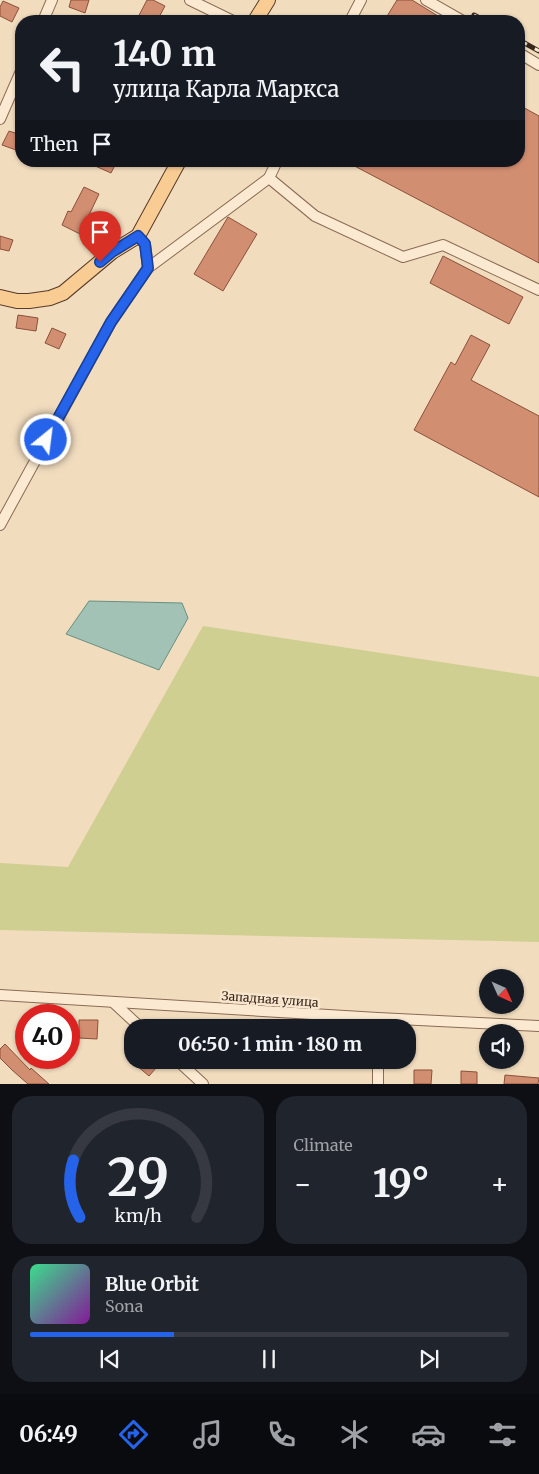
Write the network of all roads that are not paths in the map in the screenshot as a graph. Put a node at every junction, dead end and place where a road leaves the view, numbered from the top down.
1 (52, 0) edge
2 (190, 0) edge
3 (268, 0) edge
4 (361, 0) edge
5 (426, 0) edge
6 (46, 15) edge
7 (221, 15) edge
8 (259, 15) edge
9 (353, 15) edge
10 (452, 15) edge
11 (525, 57) edge
12 (539, 65) edge
13 (15, 85) edge
14 (0, 119) edge
15 (176, 167) edge
16 (274, 167) edge
17 (268, 178) junction
18 (138, 236) junction
19 (148, 268) junction
20 (539, 290) edge
21 (0, 297) edge
22 (0, 525) edge
23 (0, 995) edge
24 (113, 1002) junction
25 (131, 1019) edge
26 (328, 1019) edge
27 (416, 1024) edge
28 (539, 1026) edge
29 (187, 1069) edge
30 (378, 1069) edge
31 (203, 1084) edge
32 (378, 1084) edge

1 - 6 street
2 - 7 street
3 - 8 main road
4 - 9 street
5 - 10 street
11 - 12 street
13 - 14 street
15 - 18 main road
16 - 17 street
17 - 19 street
17 - 20 street
18 - 19 street
18 - 21 main road
19 - 22 street
23 - 24 street, Западная улица
24 - 25 street
24 - 26 street, Западная улица
27 - 28 street, Западная улица
29 - 31 street
30 - 32 street

